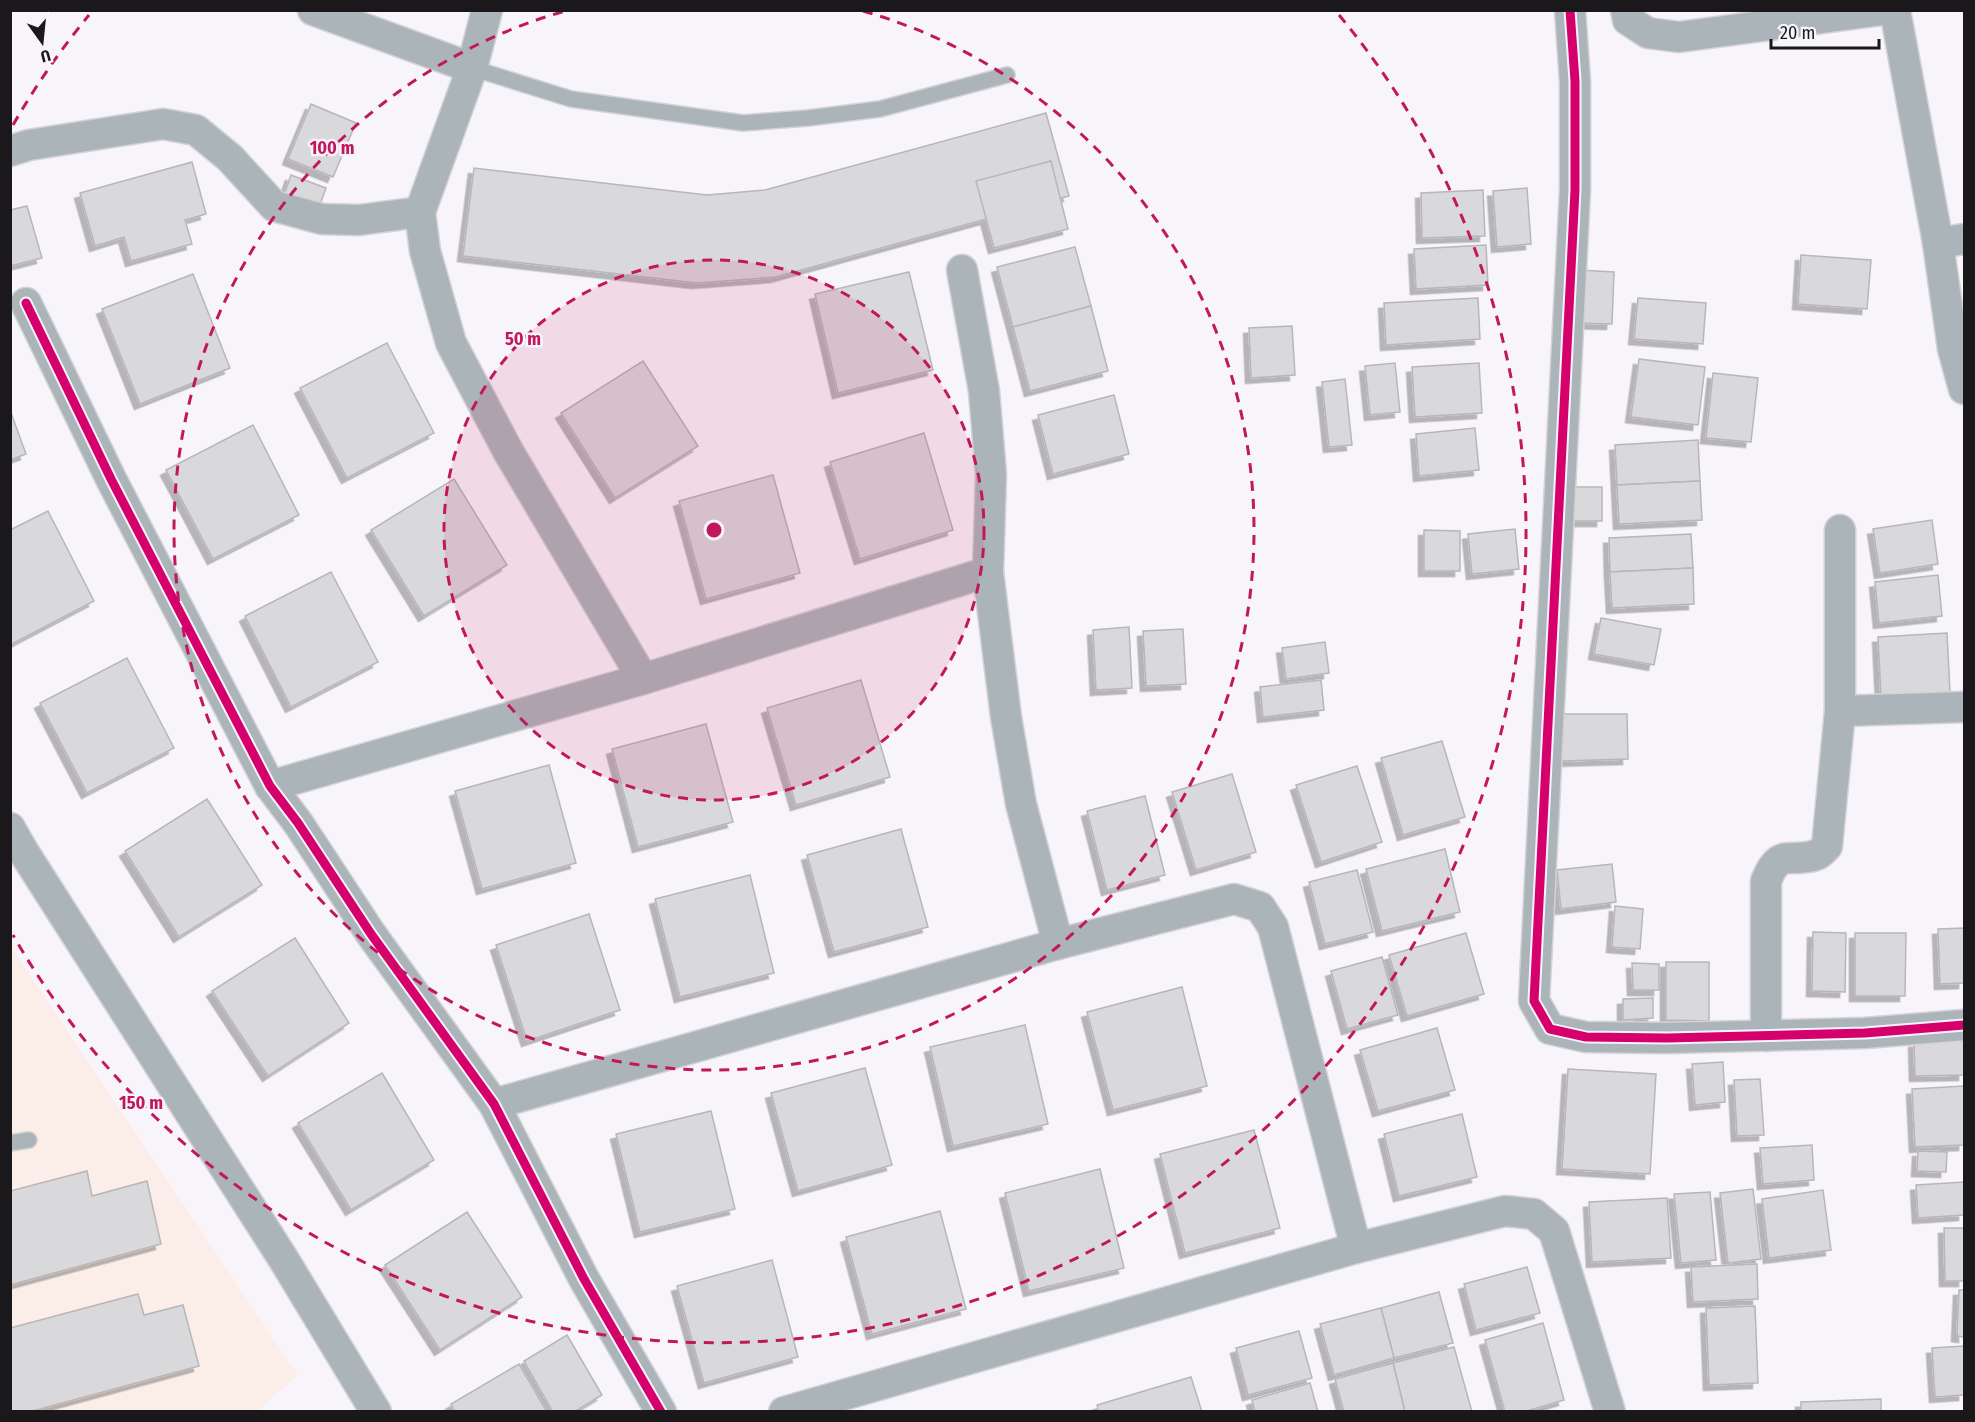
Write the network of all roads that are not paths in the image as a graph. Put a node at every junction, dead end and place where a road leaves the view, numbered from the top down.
1 (313, 10) edge
2 (487, 10) edge
3 (1570, 10) edge
4 (1626, 10) edge
5 (1882, 10) edge
6 (1895, 10) edge
7 (472, 68) junction
8 (1007, 75) dead end
9 (10, 151) edge
10 (420, 212) junction
11 (1951, 241) edge
12 (962, 270) dead end
13 (26, 303) dead end
14 (1965, 389) edge
15 (1840, 530) dead end
16 (988, 572) junction
17 (643, 679) junction
18 (1965, 707) edge
19 (1840, 711) junction
20 (270, 786) junction
21 (10, 828) edge
22 (1058, 944) junction
23 (1965, 1025) edge
24 (1766, 1036) junction
25 (494, 1104) junction
26 (29, 1140) dead end
27 (10, 1143) edge
28 (1356, 1248) junction
29 (376, 1412) edge
30 (661, 1412) edge
31 (784, 1412) edge
32 (1610, 1412) edge

1 - 7 street
2 - 7 street
3 - 24 street
4 - 5 street
6 - 11 street
7 - 8 lane
7 - 10 street
9 - 10 street
10 - 17 street
11 - 14 street
12 - 16 street
13 - 20 street
15 - 19 street
16 - 17 street
16 - 22 street
17 - 20 street
18 - 19 street
19 - 24 street
20 - 25 street
21 - 29 street
22 - 25 street
22 - 28 street
23 - 24 street
25 - 30 street
26 - 27 lane
28 - 31 street
28 - 32 street

